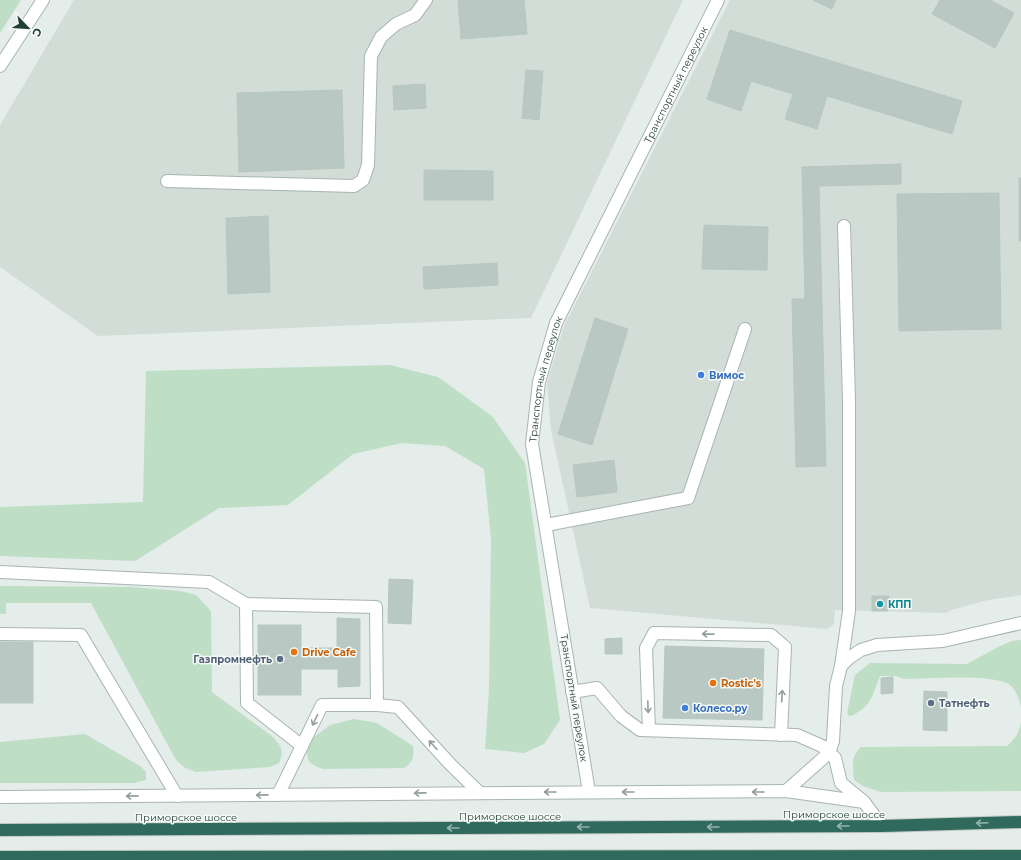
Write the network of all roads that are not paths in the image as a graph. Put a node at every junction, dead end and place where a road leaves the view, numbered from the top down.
1 (43, 0) edge
2 (426, 0) edge
3 (718, 0) edge
4 (0, 66) edge
5 (167, 181) dead end
6 (844, 226) dead end
7 (745, 329) dead end
8 (546, 525) junction
9 (0, 572) edge
10 (246, 604) junction
11 (1021, 623) edge
12 (0, 634) edge
13 (841, 666) junction
14 (572, 692) junction
15 (377, 705) junction
16 (649, 730) junction
17 (781, 735) junction
18 (302, 746) junction
19 (829, 752) junction
20 (589, 792) junction
21 (786, 792) junction
22 (480, 793) junction
23 (278, 795) junction
24 (177, 796) junction
25 (0, 797) edge
26 (864, 802) junction
27 (1021, 822) edge
28 (882, 826) junction
29 (0, 830) edge
30 (1021, 856) edge
31 (0, 858) edge

1 - 4 street
2 - 5 street
3 - 8 street, Транспортный переулок
6 - 13 street
7 - 8 street
8 - 14 street, Транспортный переулок
9 - 10 street
10 - 15 street
10 - 18 street
11 - 13 street
12 - 24 street
13 - 19 street
14 - 16 street
14 - 20 street, Транспортный переулок
15 -> 18 street
22 -> 15 street
16 - 17 street
17 -> 16 street
17 - 19 street
18 - 23 street
19 - 21 street
19 - 26 street
21 -> 20 street
20 -> 22 street
21 - 26 street
22 -> 23 street
23 -> 24 street
24 -> 25 street
26 - 28 street
27 -> 28 highway, Приморское шоссе
28 -> 29 highway, Приморское шоссе
30 - 31 highway

